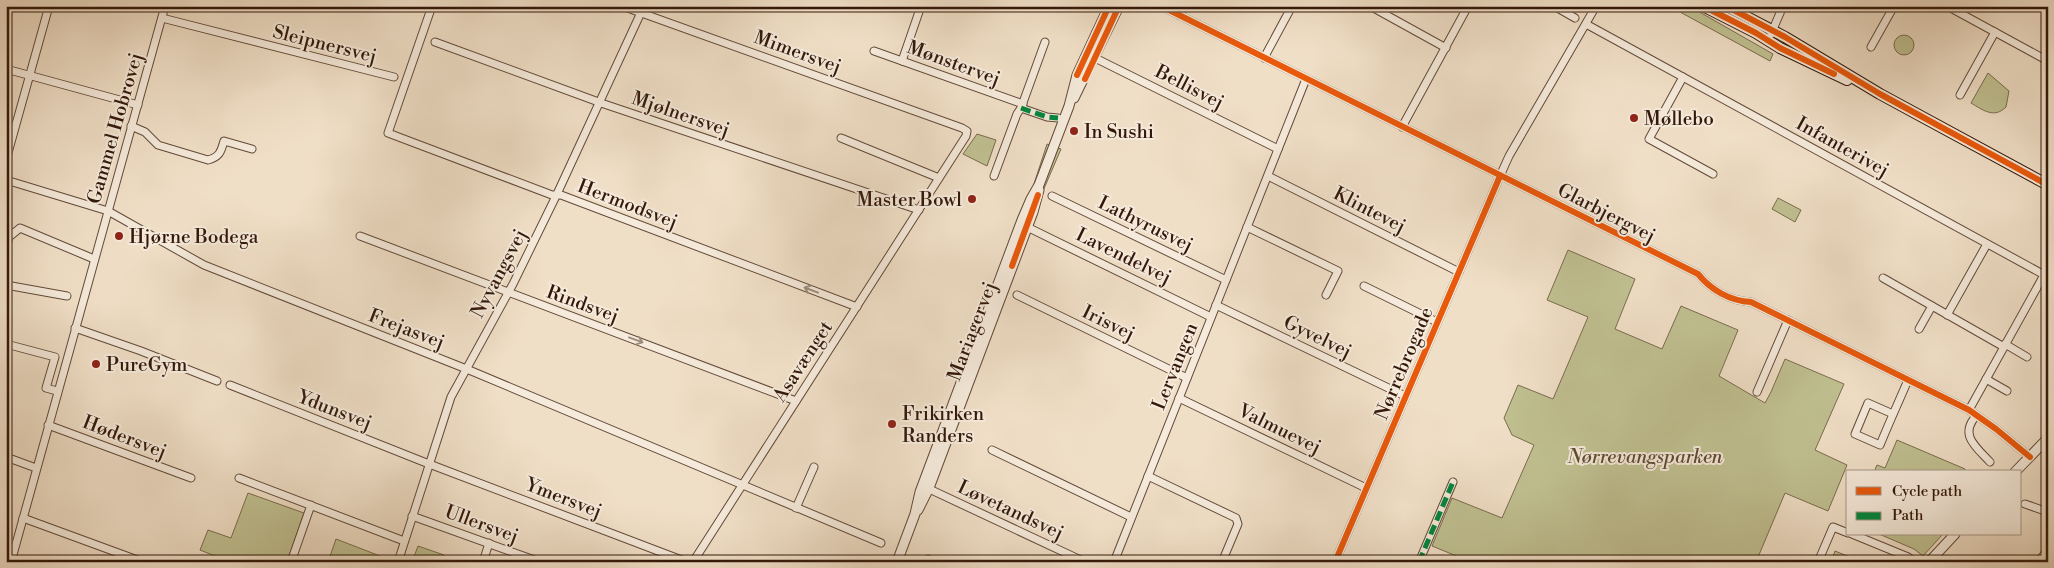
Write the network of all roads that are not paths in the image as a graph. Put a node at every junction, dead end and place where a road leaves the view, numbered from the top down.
1 (49, 6) edge
2 (165, 6) edge
3 (432, 6) edge
4 (622, 6) edge
5 (922, 6) edge
6 (1109, 6) edge
7 (1119, 6) edge
8 (1161, 6) edge
9 (1184, 6) edge
10 (1292, 6) edge
11 (1370, 6) edge
12 (1468, 6) edge
13 (1554, 6) edge
14 (1596, 6) edge
15 (1703, 6) edge
16 (1726, 6) edge
17 (1784, 6) edge
18 (1894, 6) edge
19 (1947, 6) edge
20 (643, 10) edge
21 (1179, 15) junction
22 (162, 18) junction
23 (1575, 18) dead end
24 (1586, 24) junction
25 (1773, 31) junction
26 (1994, 32) junction
27 (1767, 41) junction
28 (435, 42) dead end
29 (1045, 42) dead end
30 (1872, 47) dead end
31 (1446, 48) junction
32 (874, 51) dead end
33 (1090, 56) junction
34 (1264, 58) junction
35 (902, 61) junction
36 (2048, 61) edge
37 (6, 69) edge
38 (30, 75) junction
39 (394, 77) dead end
40 (1683, 77) junction
41 (1306, 79) junction
42 (1880, 94) junction
43 (1960, 95) dead end
44 (600, 102) junction
45 (138, 105) junction
46 (1022, 106) junction
47 (1058, 118) dead end
48 (131, 126) junction
49 (1402, 127) junction
50 (962, 128) joint
51 (842, 138) dead end
52 (252, 149) dead end
53 (1278, 149) junction
54 (6, 160) edge
55 (1714, 174) dead end
56 (994, 176) dead end
57 (1268, 176) junction
58 (1500, 176) junction
59 (939, 178) junction
60 (6, 180) edge
61 (2048, 185) edge
62 (558, 194) junction
63 (1052, 196) dead end
64 (919, 210) junction
65 (108, 211) junction
66 (1024, 225) junction
67 (1247, 227) junction
68 (360, 236) dead end
69 (1987, 244) junction
70 (6, 249) edge
71 (94, 259) junction
72 (1459, 272) junction
73 (2046, 276) edge
74 (1883, 278) dead end
75 (1226, 280) junction
76 (6, 285) edge
77 (1364, 286) dead end
78 (508, 293) junction
79 (1017, 294) dead end
80 (1326, 295) dead end
81 (67, 296) dead end
82 (1216, 305) junction
83 (1932, 306) junction
84 (857, 307) junction
85 (1947, 315) junction
86 (1211, 317) junction
87 (1788, 320) junction
88 (1437, 322) junction
89 (75, 328) junction
90 (1919, 329) dead end
91 (6, 344) edge
92 (2005, 346) junction
93 (2027, 357) dead end
94 (465, 368) junction
95 (1187, 378) junction
96 (1986, 379) junction
97 (1908, 380) junction
98 (218, 381) dead end
99 (230, 385) dead end
100 (57, 391) junction
101 (2007, 391) dead end
102 (1757, 392) dead end
103 (1405, 396) junction
104 (1179, 398) junction
105 (796, 401) junction
106 (1968, 410) junction
107 (1893, 414) junction
108 (1976, 416) junction
109 (48, 425) junction
110 (2048, 438) edge
111 (992, 450) dead end
112 (2030, 457) junction
113 (6, 458) edge
114 (1990, 462) dead end
115 (428, 463) junction
116 (814, 467) dead end
117 (36, 468) junction
118 (2017, 470) edge
119 (1148, 476) junction
120 (190, 478) dead end
121 (239, 478) dead end
122 (1453, 482) dead end
123 (742, 485) junction
124 (926, 487) junction
125 (1366, 488) junction
126 (2025, 504) dead end
127 (311, 505) junction
128 (796, 508) junction
129 (2048, 512) edge
130 (412, 516) junction
131 (1131, 517) junction
132 (23, 518) junction
133 (1846, 532) edge
134 (1857, 536) edge
135 (1953, 536) edge
136 (404, 541) junction
137 (881, 542) dead end
138 (489, 543) junction
139 (2046, 552) dead end
140 (11, 562) edge
141 (143, 562) edge
142 (291, 562) edge
143 (398, 562) edge
144 (483, 562) edge
145 (540, 562) edge
146 (688, 562) edge
147 (693, 562) edge
148 (897, 562) edge
149 (1085, 562) edge
150 (1114, 562) edge
151 (1222, 562) edge
152 (1334, 562) edge
153 (1419, 562) edge
154 (1818, 562) edge
155 (1914, 562) edge
156 (1929, 562) edge
157 (2038, 562) edge

1 - 38 street
2 - 22 street, Gammel Hobrovej
3 - 62 street, Hermodsvej
4 - 20 street, Mimersvej
5 - 35 street
6 - 33 street, Mariagervej
7 - 33 street, Mariagervej
8 - 21 street, Glarbjergvej
9 - 21 street
10 - 34 street
11 - 31 street
12 - 31 street
13 - 23 street
14 - 24 street, Nørrebrogade
15 - 27 main road
16 - 25 main road
17 - 25 street
18 - 30 street
19 - 26 street
20 - 44 street, Nyvangsvej
20 - 50 street, Mimersvej
21 - 34 street, Glarbjergvej
22 - 39 street, Sleipnersvej
22 - 45 street, Gammel Hobrovej
24 - 40 street, Infanterivej
24 - 58 street, Nørrebrogade
25 - 27 street
25 - 42 main road
26 - 36 street
26 - 43 street
27 - 42 main road
28 - 44 street, Mjølnersvej
29 - 46 street
31 - 49 street
32 - 35 street, Mønstervej
33 - 53 street, Bellisvej
33 - 66 street, Mariagervej
34 - 41 street, Glarbjergvej
35 - 46 street, Mønstervej
37 - 38 street
38 - 45 street
38 - 54 street
40 - 55 street
40 - 69 street, Infanterivej
41 - 49 street, Glarbjergvej
41 - 53 street, Lervangen
42 - 61 main road
44 - 62 street, Nyvangsvej
44 - 64 street, Mjølnersvej
45 - 48 street, Gammel Hobrovej
46 - 47 street, Mønstervej
46 - 56 street
48 - 52 street
48 - 65 street, Gammel Hobrovej
49 - 58 street, Glarbjergvej
50 - 59 street, Asavænget
51 - 59 street
53 - 57 street, Lervangen
57 - 67 street, Lervangen
57 - 72 street, Klintevej
58 - 72 street, Nørrebrogade
58 - 87 street, Glarbjergvej
59 - 64 street, Asavænget
60 - 65 street, Frejasvej
62 - 78 street, Nyvangsvej
84 -> 62 street, Hermodsvej
63 - 75 street, Lathyrusvej
64 - 84 street, Asavænget
65 - 71 street, Gammel Hobrovej
65 - 94 street, Frejasvej
66 - 86 street, Lavendelvej
66 - 124 street, Mariagervej
67 - 75 street, Lervangen
67 - 80 street
68 - 78 street, Rindsvej
69 - 73 street, Infanterivej
69 - 85 street
70 - 71 street
71 - 89 street, Gammel Hobrovej
72 - 88 street, Nørrebrogade
73 - 92 street
74 - 83 street
75 - 82 street, Lervangen
76 - 81 street
77 - 88 street, Nørrebrogade
78 - 94 street, Nyvangsvej
78 -> 105 street, Rindsvej
79 - 95 street, Irisvej
82 - 86 street, Lervangen
82 - 103 street, Gyvelvej
83 - 85 street
83 - 90 street
84 - 105 street, Asavænget
85 - 92 street
86 - 95 street, Lervangen
87 - 97 street, Glarbjergvej
87 - 102 street
88 - 103 street, Nørrebrogade
89 - 98 street
89 - 100 street, Gammel Hobrovej
91 - 100 street
92 - 93 street
92 - 96 street
94 - 115 street, Nyvangsvej
94 - 123 street, Frejasvej
95 - 104 street, Lervangen
96 - 101 street
96 - 106 street
97 - 106 street, Glarbjergvej
97 - 107 street
99 - 115 street, Ydunsvej
100 - 109 street, Gammel Hobrovej
103 - 125 street, Nørrebrogade
104 - 119 street, Lervangen
104 - 125 street, Valmuevej
105 - 123 street, Asavænget
106 - 108 street, Glarbjergvej
107 - 107 street
108 - 112 street, Glarbjergvej
108 - 114 street
109 - 117 street, Gammel Hobrovej
109 - 120 street, Hødersvej
110 - 112 street
111 - 131 street
112 - 118 street
113 - 117 street
115 - 130 street, Nyvangsvej
115 - 146 street, Ymersvej
116 - 128 street
117 - 132 street, Gammel Hobrovej
119 - 131 street, Lervangen
119 - 151 street
121 - 127 street
122 - 153 street
123 - 128 street, Frejasvej
123 - 147 street, Asavænget
124 - 148 street, Mariagervej
124 - 149 street, Løvetandsvej
125 - 152 street, Nørrebrogade
126 - 129 street
127 - 136 street
127 - 142 street
128 - 137 street, Frejasvej
130 - 136 street, Nyvangsvej
130 - 138 street, Ullersvej
131 - 150 street, Lervangen
132 - 140 street, Gammel Hobrovej
132 - 141 street
133 - 154 street
134 - 155 street
135 - 156 street
136 - 143 street, Nyvangsvej
138 - 144 street
138 - 145 street, Ullersvej
139 - 157 street

